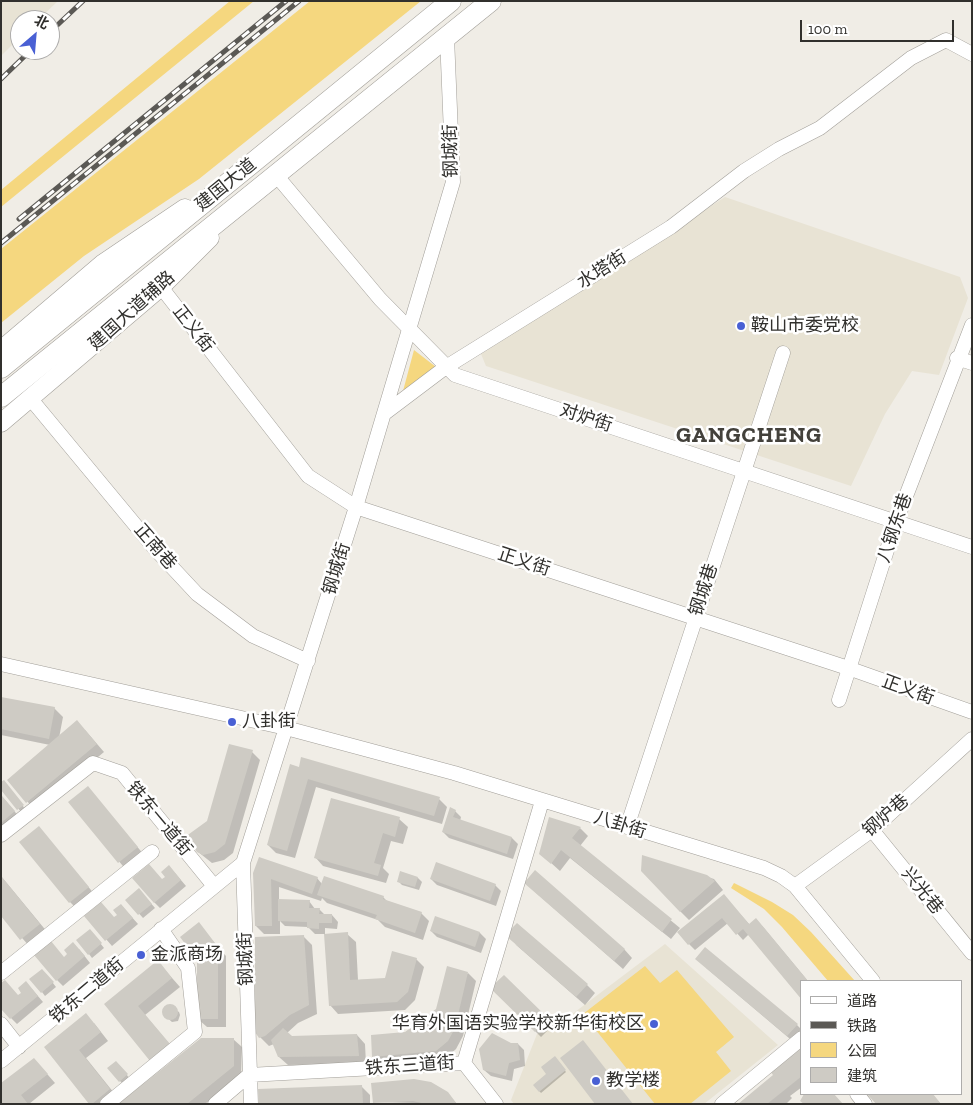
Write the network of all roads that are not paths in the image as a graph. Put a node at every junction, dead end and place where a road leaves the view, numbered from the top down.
1 (451, 1) edge
2 (491, 1) edge
3 (447, 37) junction
4 (972, 54) edge
5 (246, 169) junction
6 (276, 175) junction
7 (256, 191) junction
8 (161, 287) junction
9 (972, 324) edge
10 (408, 328) junction
11 (1, 350) edge
12 (783, 353) dead end
13 (958, 358) junction
14 (972, 363) edge
15 (446, 367) junction
16 (1, 368) edge
17 (1, 397) edge
18 (30, 398) junction
19 (385, 413) junction
20 (1, 423) edge
21 (743, 471) junction
22 (356, 507) junction
23 (896, 522) junction
24 (972, 547) edge
25 (695, 618) junction
26 (308, 661) junction
27 (1, 664) edge
28 (848, 668) junction
29 (839, 700) dead end
30 (972, 712) edge
31 (286, 728) junction
32 (972, 739) edge
33 (542, 801) junction
34 (627, 827) junction
35 (872, 830) junction
36 (1, 836) edge
37 (152, 852) dead end
38 (243, 863) junction
39 (214, 886) junction
40 (795, 886) junction
41 (161, 929) junction
42 (972, 953) edge
43 (1, 973) edge
44 (872, 980) edge
45 (1, 1024) edge
46 (800, 1040) edge
47 (19, 1047) junction
48 (1, 1061) edge
49 (464, 1063) junction
50 (249, 1075) junction
51 (107, 1104) edge
52 (215, 1104) edge
53 (250, 1104) edge
54 (496, 1104) edge
55 (722, 1104) edge

1 - 5 highway, 建国大道
2 - 3 highway
3 - 6 highway
3 - 10 street, 钢城街
4 - 15 street, 水塔街
5 - 11 main road
5 - 16 highway, 建国大道
6 - 7 highway
6 - 10 street, 对炉街
7 - 8 main road, 建国大道辅路
7 - 17 highway
8 - 18 main road, 建国大道辅路
8 - 22 street, 正义街
9 - 13 street, 八钢东巷
10 - 15 street, 对炉街
10 - 19 street, 钢城街
12 - 21 street, 钢城巷
13 - 14 street
13 - 23 street, 八钢东巷
15 - 19 street, 水塔街
15 - 21 street, 对炉街
18 - 20 main road, 建国大道辅路
18 - 26 street, 正南巷
19 - 22 street, 钢城街
21 - 23 street, 对炉街
21 - 25 street, 钢城巷
22 - 25 street, 正义街
22 - 26 street, 钢城街
23 - 24 street, 对炉街
23 - 28 street, 八钢东巷
25 - 28 street, 正义街
25 - 34 street, 钢城巷
26 - 31 street, 钢城街
27 - 31 street, 八卦街
28 - 29 street, 八钢东巷
28 - 30 street, 正义街
31 - 33 street, 八卦街
31 - 38 street, 钢城街
32 - 35 street, 钢炉巷
33 - 34 street, 八卦街
33 - 49 street, 铁东三道街
34 - 40 street, 八卦街
35 - 40 street, 钢炉巷
35 - 42 street, 兴光巷
36 - 39 street, 铁东一道街
37 - 43 street
38 - 39 street, 铁东二道街
38 - 50 street, 钢城街
39 - 41 street, 铁东二道街
40 - 44 street, 八卦街
41 - 47 street, 铁东二道街
41 - 51 street
45 - 47 street
46 - 55 street
47 - 48 street, 铁东二道街
49 - 50 street, 铁东三道街
49 - 54 street
50 - 52 street
50 - 53 street, 钢城街

